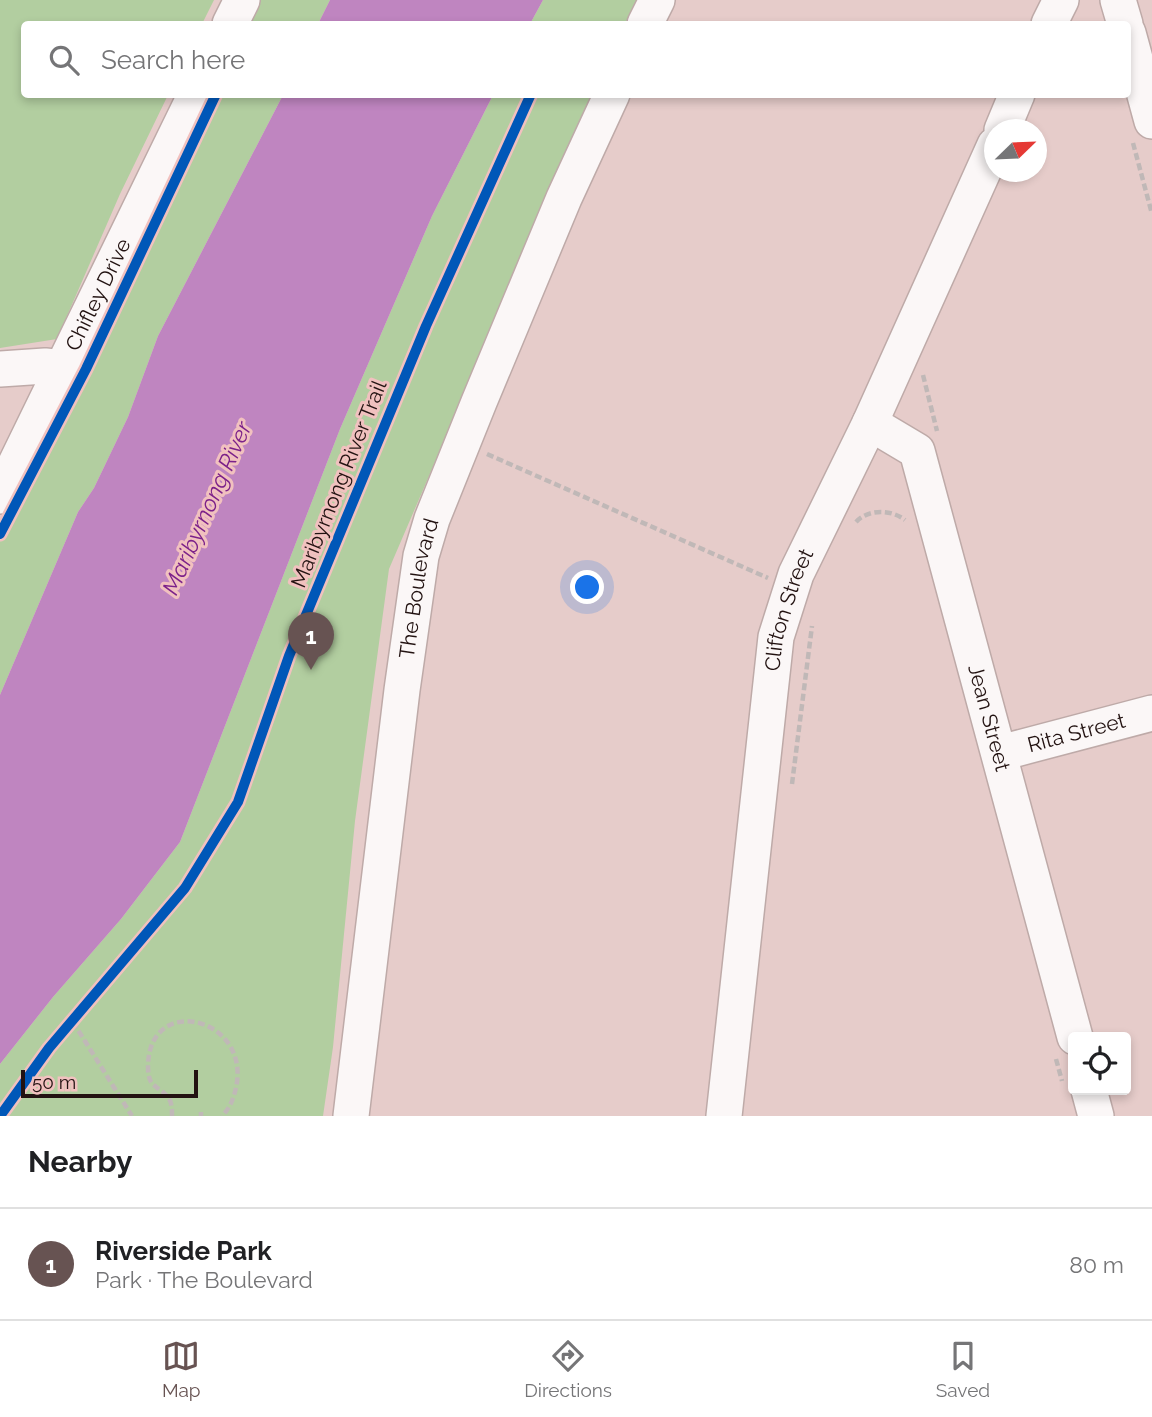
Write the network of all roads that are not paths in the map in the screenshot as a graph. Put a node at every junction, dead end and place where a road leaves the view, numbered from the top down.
1 (242, 0) edge
2 (657, 0) edge
3 (1061, 0) edge
4 (1118, 0) edge
5 (232, 21) edge
6 (646, 21) edge
7 (1050, 21) edge
8 (1124, 21) edge
9 (1133, 67) edge
10 (194, 98) edge
11 (610, 98) edge
12 (1015, 98) edge
13 (1007, 119) edge
14 (1142, 128) edge
15 (984, 169) edge
16 (64, 368) junction
17 (0, 369) edge
18 (870, 423) junction
19 (0, 496) edge
20 (1152, 713) edge
21 (1000, 753) junction
22 (1064, 1043) edge
23 (1081, 1095) edge
24 (351, 1116) edge
25 (724, 1116) edge
26 (1096, 1116) edge

1 - 5 street
2 - 6 street
3 - 7 street
4 - 8 street
9 - 14 street
10 - 16 street, Chifley Drive
11 - 24 street, The Boulevard
12 - 13 street
15 - 18 street, Clifton Street
16 - 17 street
16 - 19 street, Chifley Drive
18 - 21 street, Jean Street
18 - 25 street, Clifton Street
20 - 21 street, Rita Street
21 - 22 street, Jean Street
23 - 26 street

